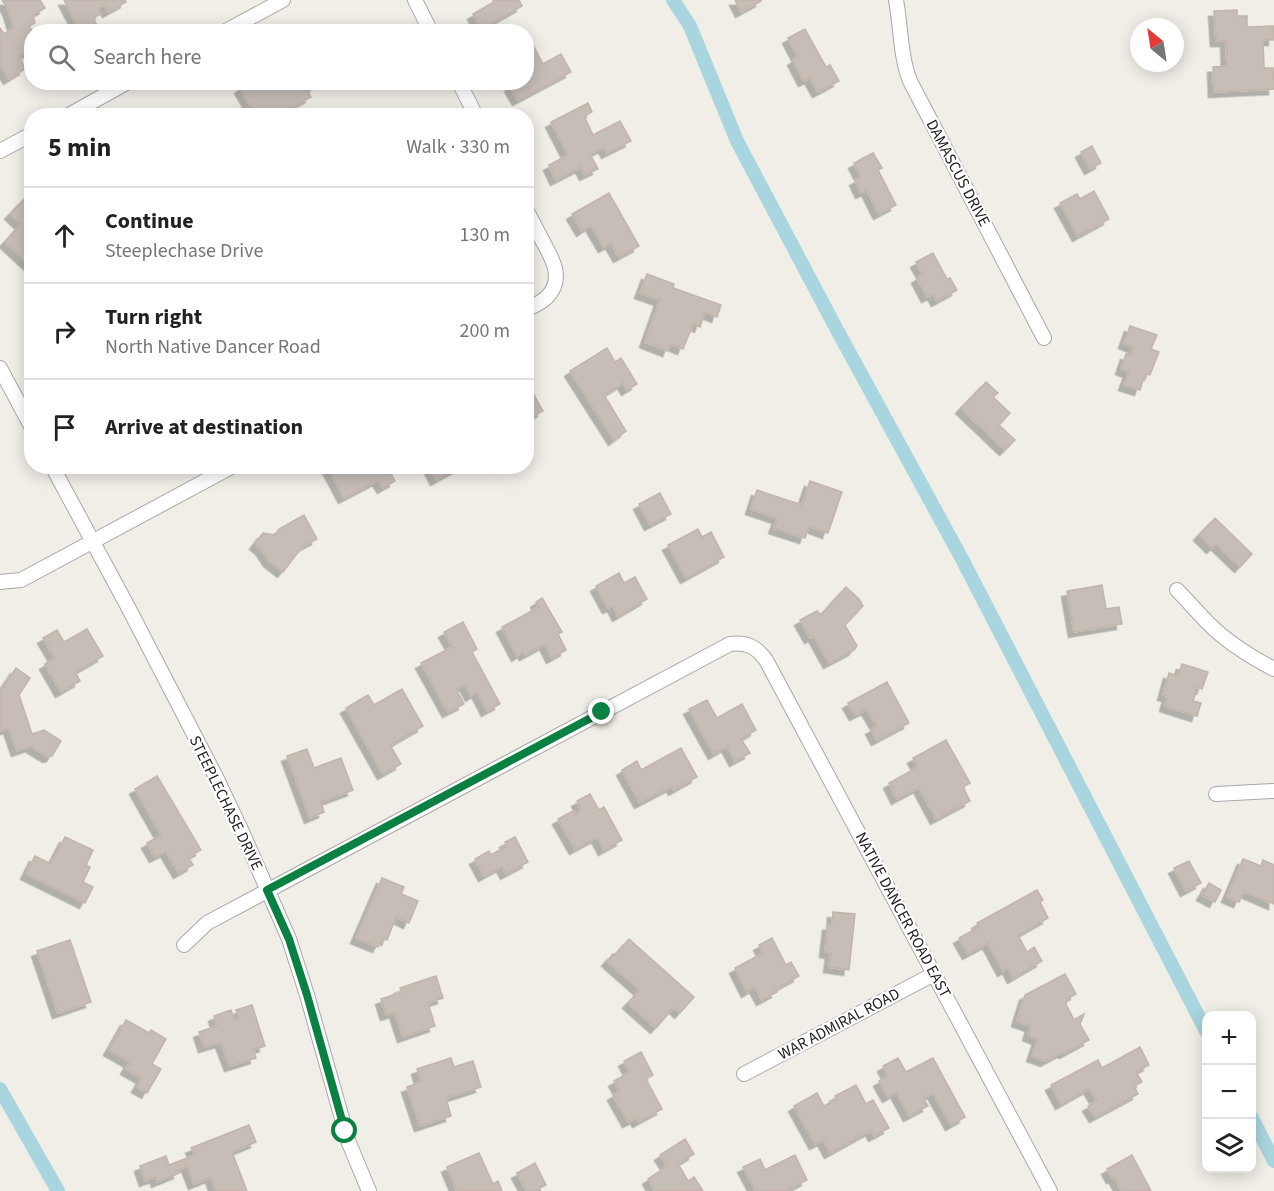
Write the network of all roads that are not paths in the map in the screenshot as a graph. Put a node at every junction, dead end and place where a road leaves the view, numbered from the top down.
1 (283, 0) edge
2 (414, 0) edge
3 (896, 0) edge
4 (239, 24) edge
5 (427, 24) edge
6 (114, 90) edge
7 (463, 90) edge
8 (81, 108) edge
9 (472, 108) edge
10 (24, 138) edge
11 (0, 151) edge
12 (534, 225) edge
13 (534, 306) edge
14 (1044, 338) dead end
15 (0, 368) edge
16 (24, 413) edge
17 (56, 474) edge
18 (218, 474) edge
19 (92, 543) junction
20 (0, 582) edge
21 (1177, 590) dead end
22 (1274, 669) edge
23 (1274, 791) edge
24 (1216, 794) dead end
25 (267, 890) junction
26 (184, 945) dead end
27 (934, 974) junction
28 (744, 1074) dead end
29 (369, 1191) edge
30 (1050, 1191) edge

1 - 4 street
2 - 5 street
3 - 14 street, DAMASCUS DRIVE
6 - 8 street
7 - 9 street
10 - 11 street
12 - 13 street
15 - 16 street
17 - 19 street, STEEPLECHASE DRIVE
18 - 19 street
19 - 20 street
19 - 25 street, STEEPLECHASE DRIVE
21 - 22 street
23 - 24 street
25 - 26 street
25 - 27 street, NATIVE DANCER ROAD EAST
25 - 29 street, STEEPLECHASE DRIVE
27 - 28 street, WAR ADMIRAL ROAD
27 - 30 street, NATIVE DANCER ROAD EAST

